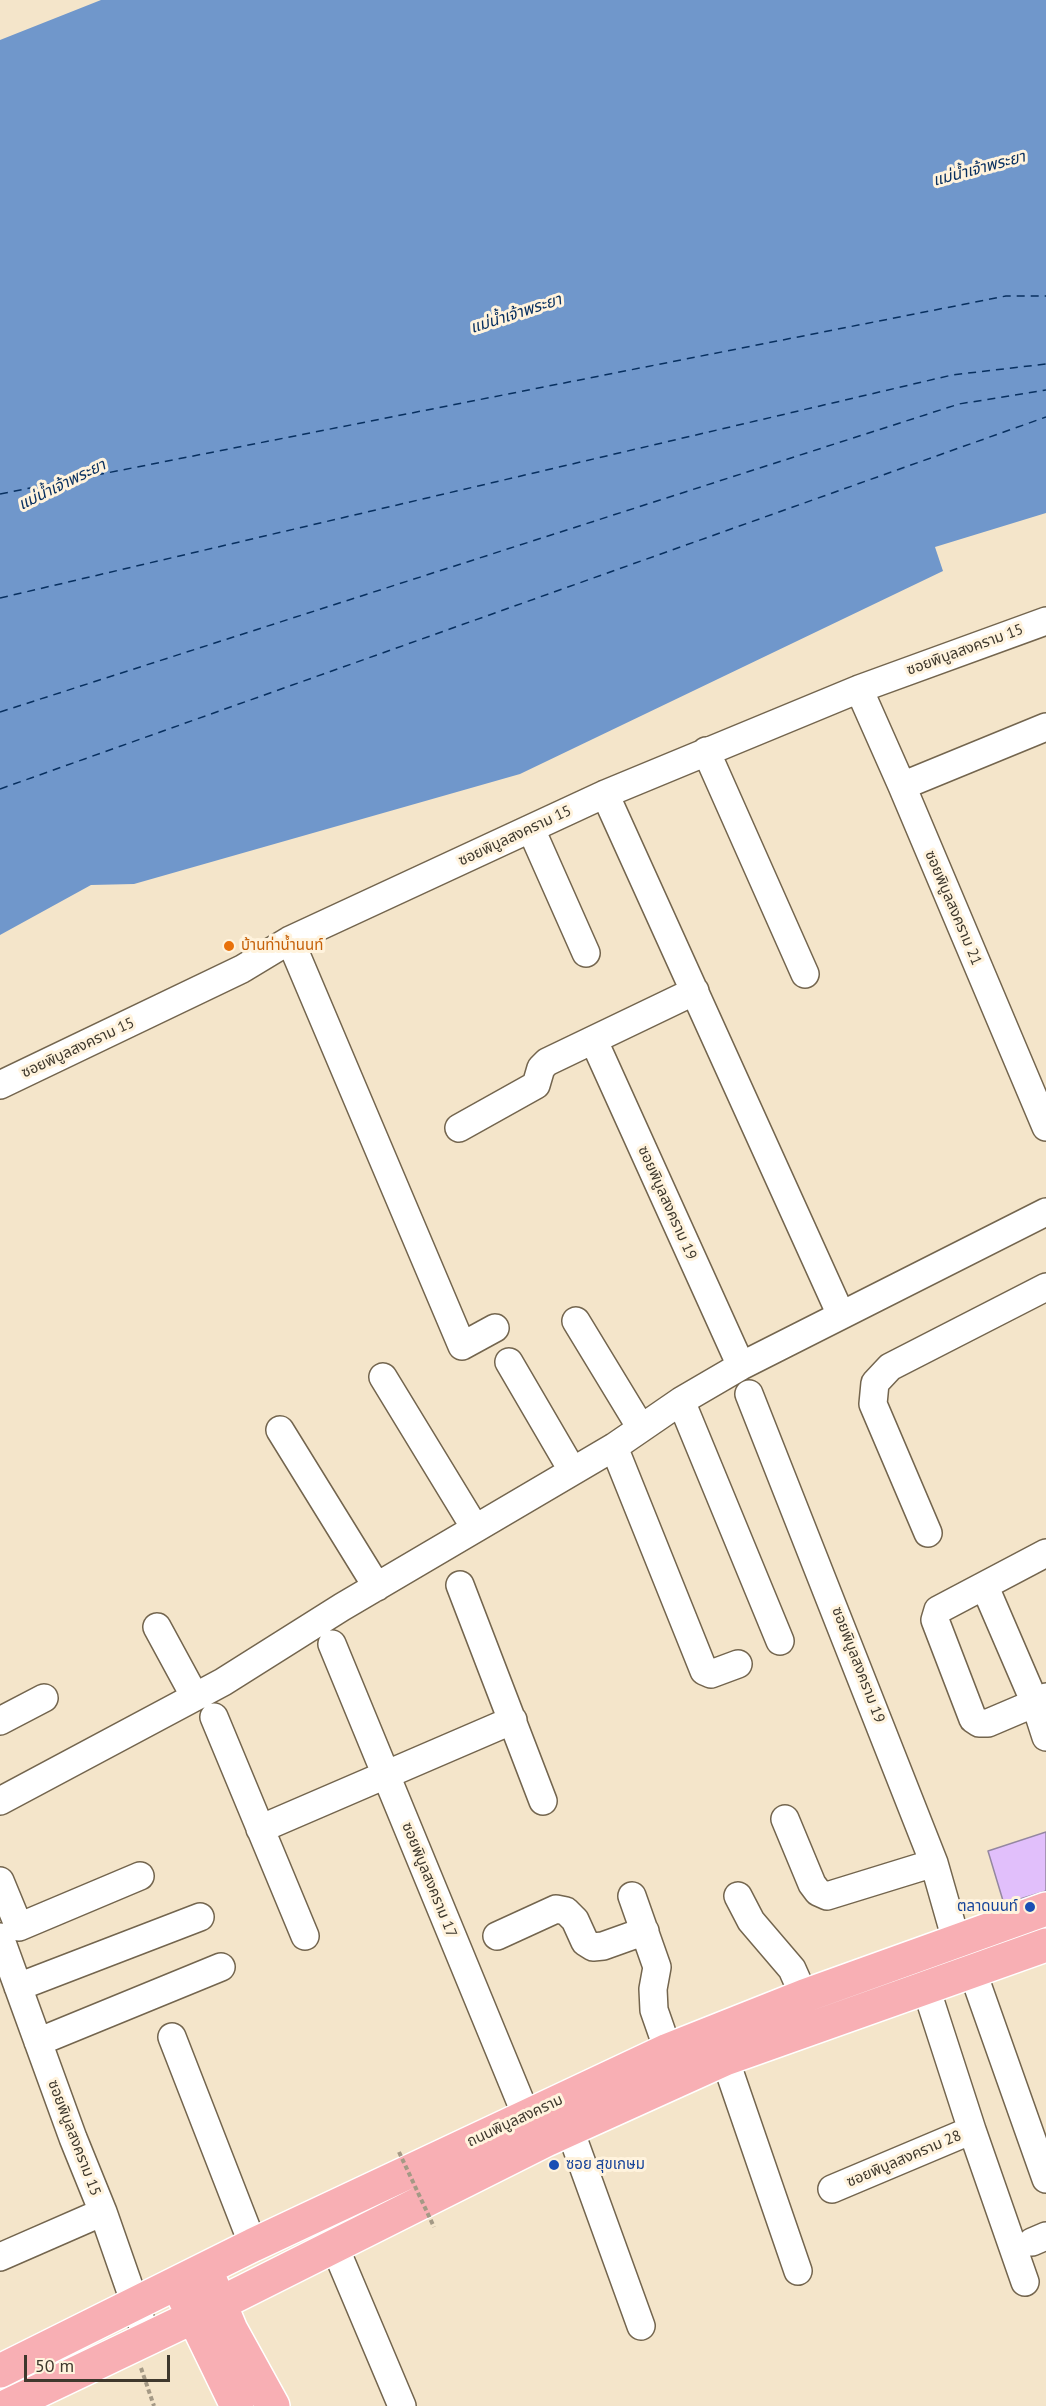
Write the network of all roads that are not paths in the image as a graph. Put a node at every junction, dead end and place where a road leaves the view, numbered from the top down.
1 (1046, 621) edge
2 (859, 689) junction
3 (1046, 727) edge
4 (706, 752) junction
5 (902, 786) junction
6 (605, 794) junction
7 (531, 829) junction
8 (290, 940) junction
9 (586, 953) dead end
10 (805, 974) dead end
11 (695, 991) junction
12 (594, 1041) junction
13 (0, 1085) edge
14 (1045, 1122) edge
15 (459, 1128) dead end
16 (1046, 1212) edge
17 (1046, 1287) edge
18 (841, 1316) junction
19 (576, 1321) dead end
20 (495, 1328) dead end
21 (509, 1362) dead end
22 (741, 1366) junction
23 (383, 1377) dead end
24 (749, 1394) dead end
25 (681, 1401) junction
26 (641, 1428) junction
27 (280, 1430) dead end
28 (614, 1447) junction
29 (572, 1470) junction
30 (475, 1528) junction
31 (928, 1533) dead end
32 (1046, 1553) edge
33 (460, 1585) dead end
34 (377, 1587) junction
35 (985, 1587) junction
36 (157, 1627) dead end
37 (780, 1641) dead end
38 (332, 1644) dead end
39 (738, 1664) dead end
40 (195, 1697) junction
41 (44, 1698) dead end
42 (1041, 1700) edge
43 (214, 1717) dead end
44 (513, 1720) junction
45 (0, 1721) edge
46 (1046, 1737) edge
47 (385, 1773) junction
48 (0, 1801) edge
49 (543, 1801) dead end
50 (785, 1819) dead end
51 (260, 1829) junction
52 (934, 1863) junction
53 (140, 1876) dead end
54 (0, 1881) edge
55 (632, 1896) dead end
56 (738, 1896) dead end
57 (1046, 1909) edge
58 (200, 1917) dead end
59 (645, 1931) junction
60 (305, 1936) dead end
61 (497, 1936) dead end
62 (956, 1940) junction
63 (1, 1943) edge
64 (1046, 1945) edge
65 (221, 1966) dead end
66 (972, 1970) junction
67 (18, 1987) junction
68 (926, 1988) junction
69 (804, 1996) junction
70 (172, 2037) dead end
71 (38, 2042) junction
72 (668, 2050) junction
73 (725, 2059) junction
74 (526, 2115) junction
75 (570, 2130) junction
76 (972, 2130) junction
77 (1046, 2179) edge
78 (832, 2189) dead end
79 (103, 2212) junction
80 (253, 2245) junction
81 (334, 2245) junction
82 (0, 2257) edge
83 (205, 2268) junction
84 (798, 2271) dead end
85 (176, 2282) junction
86 (1025, 2282) dead end
87 (135, 2304) junction
88 (207, 2310) junction
89 (641, 2326) dead end
90 (140, 2342) junction
91 (0, 2371) edge
92 (7, 2406) edge
93 (237, 2406) edge
94 (273, 2406) edge
95 (402, 2406) edge

1 - 2 street, ซอยพิบูลสงคราม 15
2 - 4 street, ซอยพิบูลสงคราม 15
2 - 5 street, ซอยพิบูลสงคราม 21
3 - 5 street
4 - 6 street, ซอยพิบูลสงคราม 15
4 - 10 street
5 - 14 street, ซอยพิบูลสงคราม 21
6 - 7 street, ซอยพิบูลสงคราม 15
6 - 11 street
7 - 8 street, ซอยพิบูลสงคราม 15
7 - 9 street
8 - 13 street, ซอยพิบูลสงคราม 15
8 - 20 street
11 - 12 street
11 - 18 street
12 - 15 street
12 - 22 street, ซอยพิบูลสงคราม 19
16 - 18 street
17 - 31 street
18 - 22 street
19 - 26 street
21 - 29 street
22 - 25 street
23 - 30 street
24 - 52 street, ซอยพิบูลสงคราม 19
25 - 26 street
25 - 37 street
26 - 28 street
27 - 34 street
28 - 29 street
28 - 39 street
29 - 30 street
30 - 34 street
32 - 35 street
33 - 44 street
34 - 40 street
35 - 42 street
35 - 42 street
36 - 40 street
38 - 47 street, ซอยพิบูลสงคราม 17
40 - 48 street
41 - 45 street
42 - 46 street
43 - 51 street
44 - 47 street
44 - 49 street
47 - 51 street
47 - 74 street, ซอยพิบูลสงคราม 17
50 - 52 street
51 - 60 street
52 - 62 street, ซอยพิบูลสงคราม 19
53 - 54 street
55 - 59 street
56 - 69 street
57 - 62 main road, ถนนพิบูลสงคราม
58 - 67 street
59 - 61 street
59 - 72 street
62 - 69 main road, ถนนพิบูลสงคราม
63 - 67 street, ซอยพิบูลสงคราม 15
64 - 66 main road, ถนนพิบูลสงคราม
65 - 71 street
66 - 68 main road, ถนนพิบูลสงคราม
66 - 77 street
67 - 71 street, ซอยพิบูลสงคราม 15
68 - 73 main road, ถนนพิบูลสงคราม
68 - 76 street, ซอยพิบูลสงคราม 28
69 - 72 main road, ถนนพิบูลสงคราม
70 - 80 street
71 - 79 street, ซอยพิบูลสงคราม 15
72 - 74 main road, ถนนพิบูลสงคราม
73 - 75 main road, ถนนพิบูลสงคราม
73 - 84 street
74 - 80 main road, ถนนพิบูลสงคราม
75 - 81 main road, ถนนพิบูลสงคราม
75 - 89 street
76 - 78 street, ซอยพิบูลสงคราม 28
76 - 86 street
79 - 82 street
79 - 87 street, ซอยพิบูลสงคราม 15
80 - 83 main road, ถนนพิบูลสงคราม
81 - 88 main road, ถนนพิบูลสงคราม
81 - 95 street
83 - 85 main road, ถนนพิบูลสงคราม
83 - 88 main road
85 - 87 main road, ถนนพิบูลสงคราม
85 - 88 main road
87 - 90 street, ซอยพิบูลสงคราม 15
87 - 91 main road, ถนนพิบูลสงคราม
88 - 90 main road, ถนนพิบูลสงคราม
88 - 93 main road
88 - 94 main road
90 - 92 main road, ถนนพิบูลสงคราม

